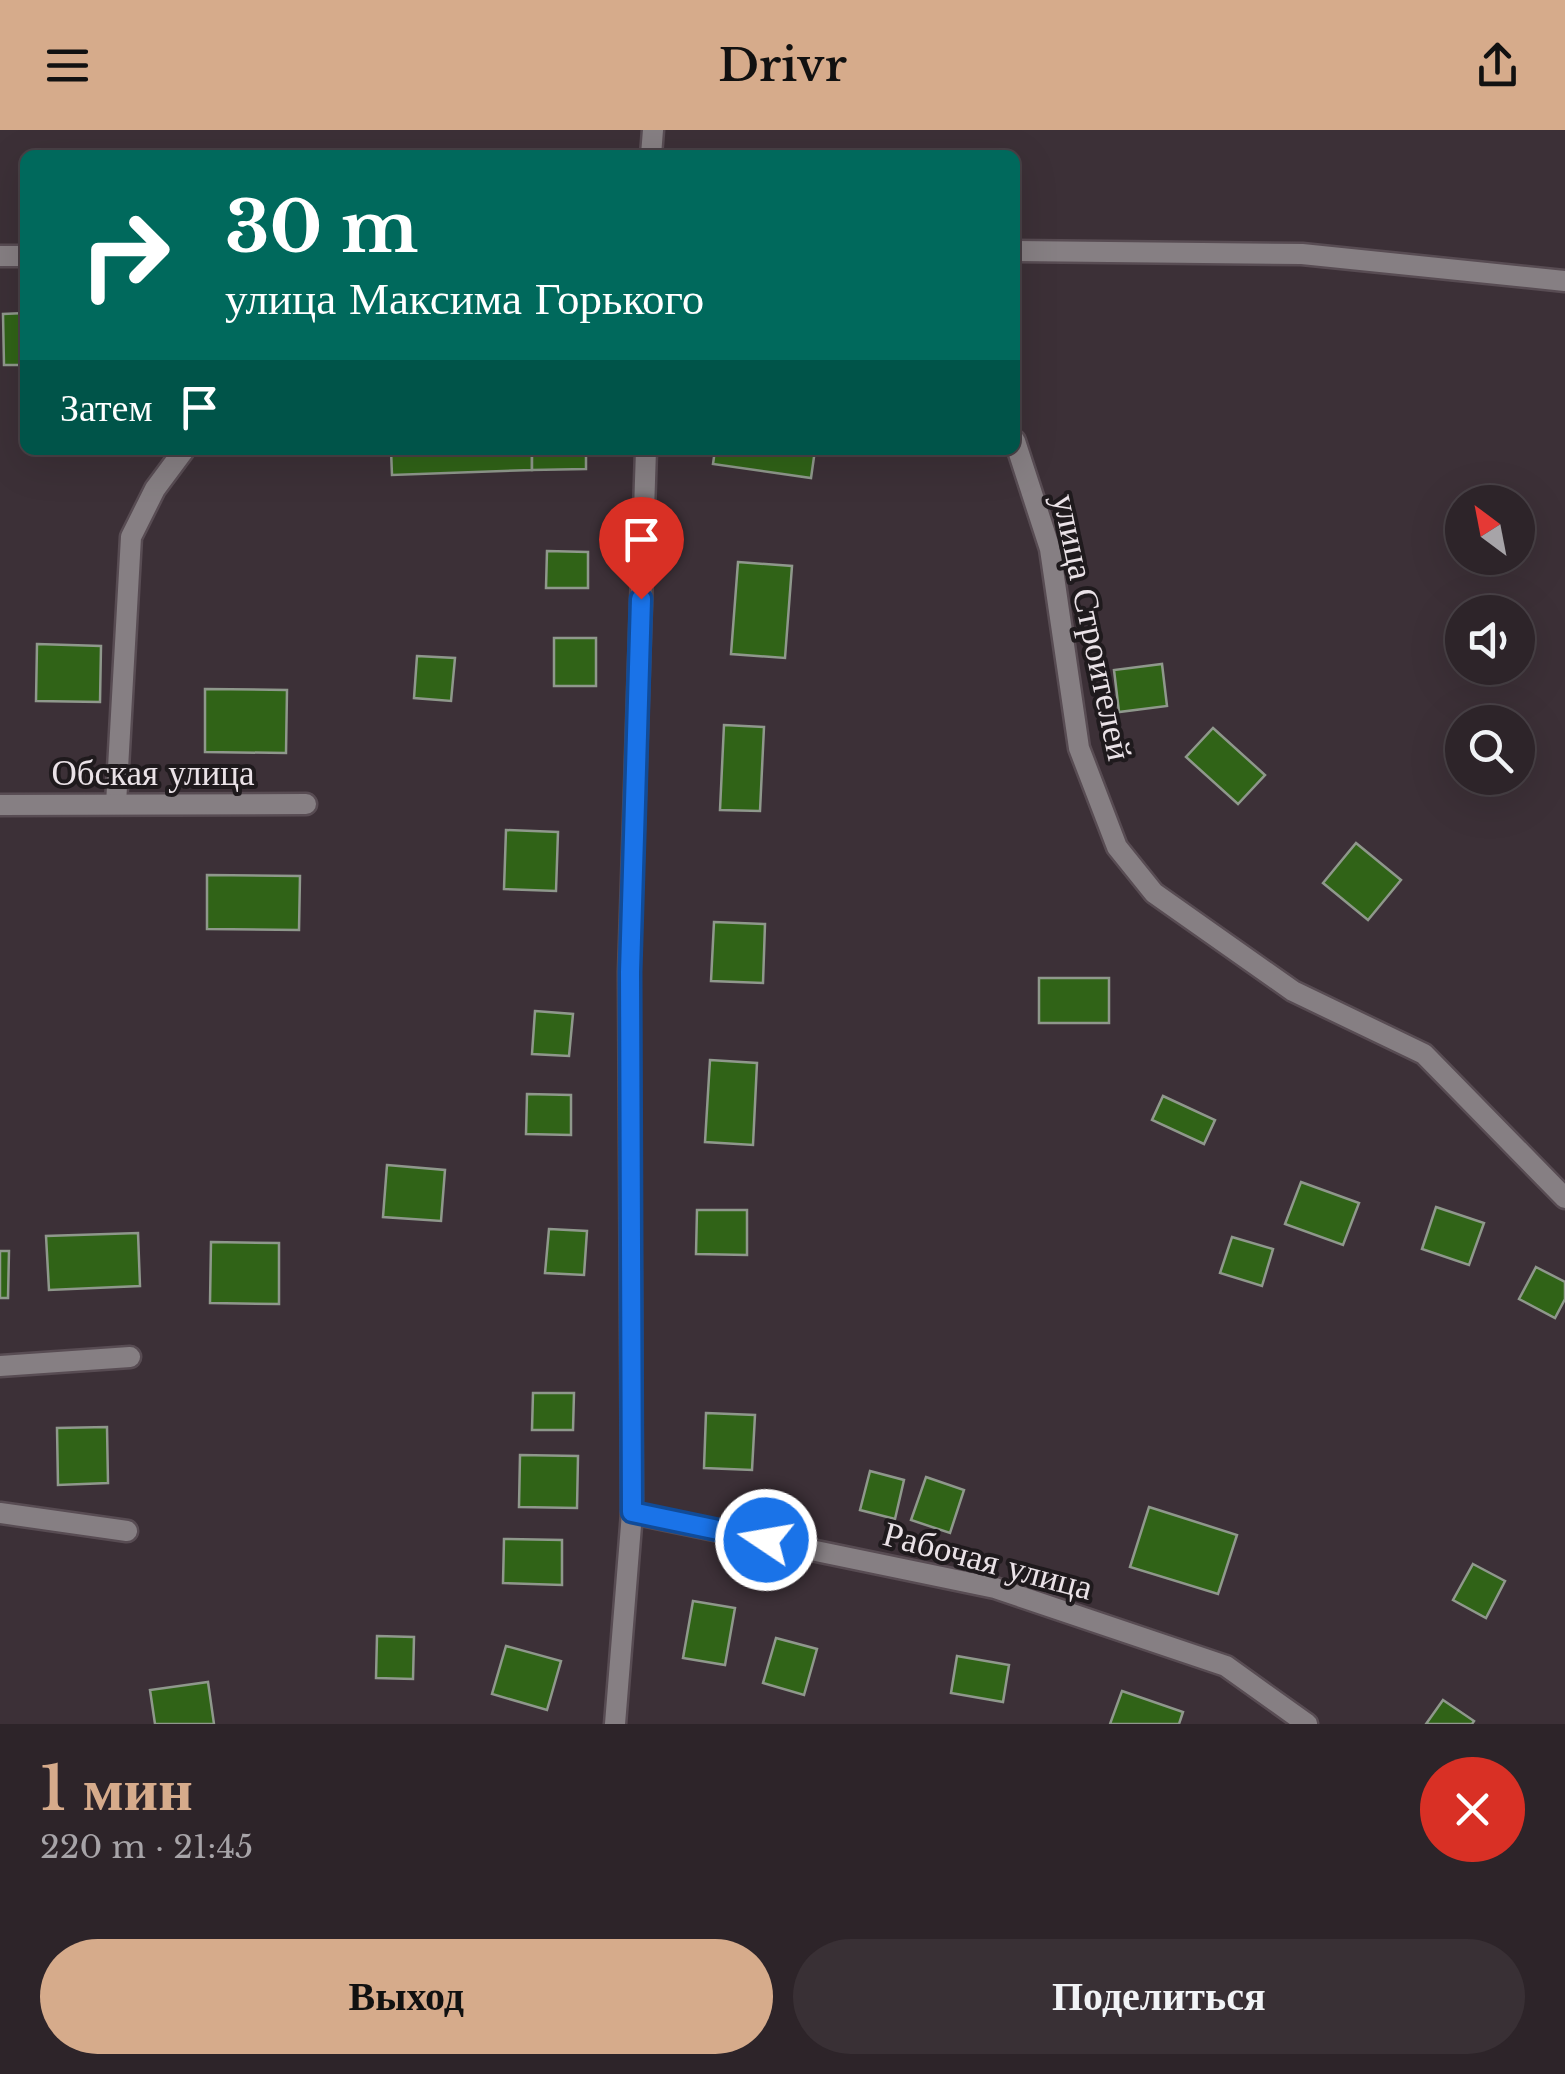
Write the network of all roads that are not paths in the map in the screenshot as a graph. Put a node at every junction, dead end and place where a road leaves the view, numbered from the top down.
1 (1020, 251) edge
2 (1565, 281) edge
3 (180, 455) edge
4 (646, 455) edge
5 (1020, 455) edge
6 (116, 804) junction
7 (306, 804) dead end
8 (0, 805) edge
9 (1565, 1198) edge
10 (130, 1357) dead end
11 (0, 1366) edge
12 (632, 1512) junction
13 (0, 1513) edge
14 (128, 1530) dead end
15 (615, 1724) edge
16 (1307, 1724) edge

1 - 2 street
3 - 6 street
4 - 12 street
5 - 9 street, улица Строителей
6 - 7 street, Обская улица
6 - 8 street, Обская улица
10 - 11 street
12 - 15 street
12 - 16 street, Рабочая улица
13 - 14 street

